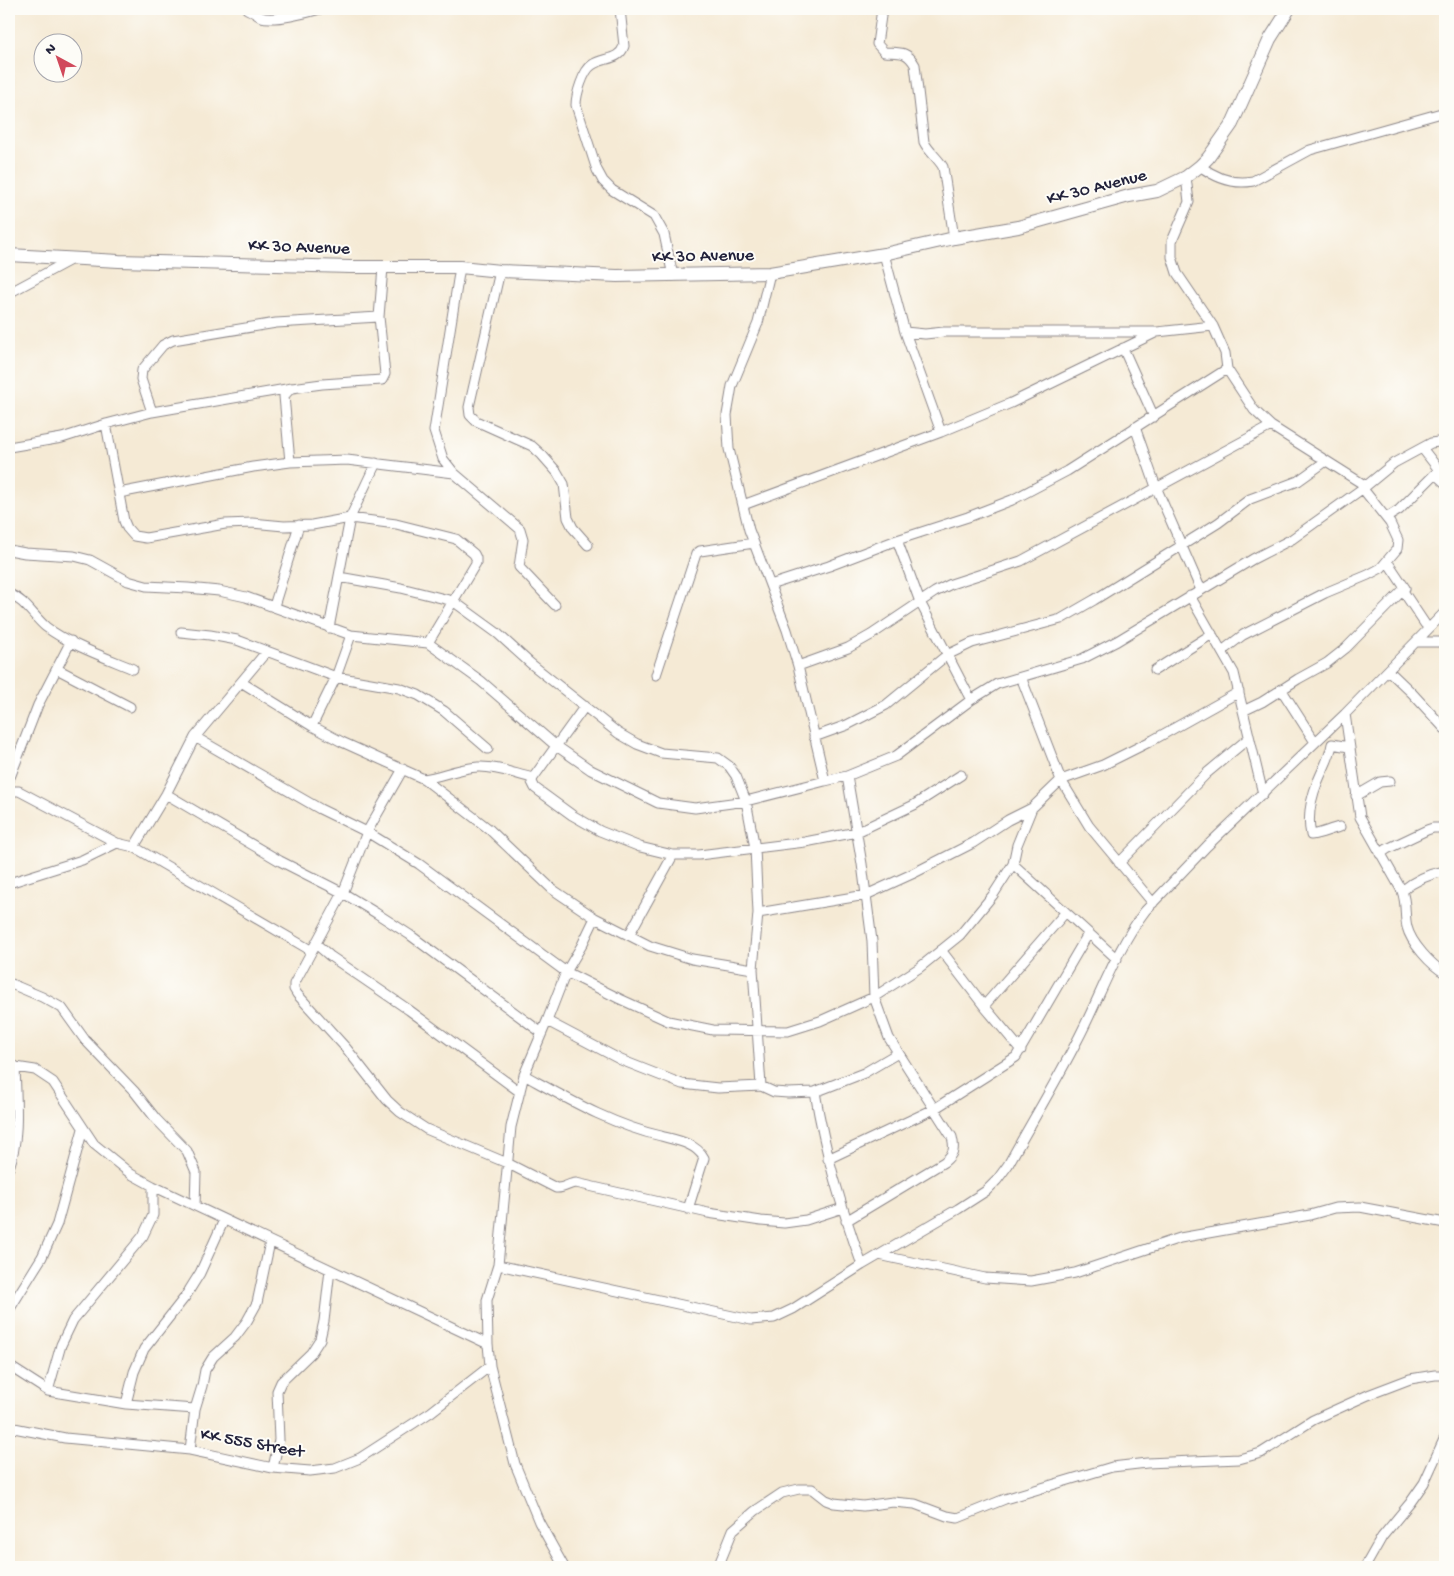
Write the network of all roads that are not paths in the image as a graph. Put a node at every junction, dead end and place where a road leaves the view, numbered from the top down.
1 (247, 9) edge
2 (320, 9) edge
3 (620, 9) edge
4 (882, 9) edge
5 (1289, 9) edge
6 (1445, 112) edge
7 (1200, 166) junction
8 (1186, 176) junction
9 (954, 238) junction
10 (884, 254) junction
11 (9, 255) edge
12 (76, 257) junction
13 (383, 267) junction
14 (460, 267) junction
15 (500, 271) junction
16 (770, 273) junction
17 (673, 276) junction
18 (9, 292) edge
19 (380, 317) junction
20 (1213, 326) junction
21 (905, 332) junction
22 (1157, 332) junction
23 (1123, 348) junction
24 (1227, 369) junction
25 (292, 388) junction
26 (152, 412) junction
27 (1154, 417) junction
28 (106, 424) junction
29 (1272, 426) junction
30 (1135, 427) junction
31 (941, 432) junction
32 (1445, 441) edge
33 (9, 447) edge
34 (1422, 448) junction
35 (1326, 461) junction
36 (290, 462) junction
37 (376, 463) junction
38 (454, 473) junction
39 (1435, 474) junction
40 (1445, 483) edge
41 (1156, 487) junction
42 (1365, 488) junction
43 (119, 493) junction
44 (743, 505) junction
45 (350, 518) junction
46 (1386, 518) junction
47 (299, 526) junction
48 (897, 540) junction
49 (754, 543) junction
50 (588, 545) dead end
51 (1181, 545) junction
52 (9, 550) edge
53 (1387, 561) junction
54 (339, 577) junction
55 (770, 585) junction
56 (1201, 590) junction
57 (1403, 591) junction
58 (9, 594) edge
59 (1190, 596) junction
60 (453, 601) junction
61 (920, 602) junction
62 (555, 604) dead end
63 (274, 606) junction
64 (1445, 612) edge
65 (1425, 624) dead end
66 (329, 628) junction
67 (182, 632) dead end
68 (1212, 634) junction
69 (351, 635) junction
70 (71, 641) junction
71 (1416, 642) junction
72 (1445, 642) edge
73 (428, 643) junction
74 (1222, 650) junction
75 (267, 651) junction
76 (947, 655) junction
77 (798, 666) junction
78 (56, 669) junction
79 (134, 669) dead end
80 (1155, 670) dead end
81 (1388, 670) junction
82 (656, 675) dead end
83 (336, 677) junction
84 (1021, 677) junction
85 (241, 682) junction
86 (1281, 690) junction
87 (1239, 692) junction
88 (971, 700) junction
89 (585, 706) junction
90 (130, 707) dead end
91 (1243, 711) junction
92 (1345, 714) junction
93 (312, 726) junction
94 (1445, 729) edge
95 (195, 737) junction
96 (814, 737) junction
97 (1249, 738) junction
98 (1316, 742) junction
99 (556, 745) junction
100 (1349, 747) junction
101 (488, 749) dead end
102 (403, 769) junction
103 (961, 775) dead end
104 (846, 776) junction
105 (533, 778) junction
106 (424, 779) junction
107 (9, 780) edge
108 (1062, 780) junction
109 (1390, 781) dead end
110 (825, 782) junction
111 (9, 793) edge
112 (166, 794) junction
113 (1263, 794) junction
114 (1356, 796) junction
115 (746, 801) junction
116 (1032, 808) junction
117 (1340, 827) dead end
118 (1439, 828) dead end
119 (367, 832) junction
120 (856, 832) junction
121 (117, 843) junction
122 (134, 847) junction
123 (755, 848) junction
124 (1380, 854) junction
125 (673, 855) junction
126 (1118, 863) junction
127 (1013, 864) junction
128 (1445, 871) edge
129 (9, 883) edge
130 (1402, 891) junction
131 (343, 893) junction
132 (866, 895) junction
133 (1153, 903) junction
134 (758, 913) junction
135 (1065, 913) junction
136 (595, 918) junction
137 (1088, 934) junction
138 (629, 935) junction
139 (314, 948) junction
140 (942, 950) junction
141 (1117, 959) junction
142 (753, 969) junction
143 (566, 972) junction
144 (1445, 972) edge
145 (9, 983) edge
146 (874, 997) junction
147 (984, 1006) junction
148 (547, 1021) junction
149 (757, 1031) junction
150 (542, 1033) junction
151 (1021, 1050) junction
152 (898, 1053) junction
153 (12, 1066) edge
154 (524, 1075) junction
155 (761, 1086) junction
156 (520, 1092) junction
157 (815, 1092) junction
158 (934, 1109) junction
159 (83, 1129) junction
160 (828, 1159) junction
161 (507, 1163) junction
162 (9, 1168) edge
163 (152, 1186) junction
164 (195, 1206) junction
165 (688, 1208) junction
166 (843, 1208) junction
167 (224, 1220) junction
168 (846, 1221) junction
169 (1445, 1223) edge
170 (270, 1242) junction
171 (879, 1255) junction
172 (498, 1265) junction
173 (862, 1265) junction
174 (330, 1270) junction
175 (9, 1310) edge
176 (488, 1344) junction
177 (9, 1366) edge
178 (490, 1366) junction
179 (1445, 1375) edge
180 (48, 1391) junction
181 (126, 1404) junction
182 (195, 1409) junction
183 (9, 1427) edge
184 (1445, 1437) edge
185 (190, 1450) junction
186 (273, 1468) junction
187 (564, 1567) edge
188 (718, 1567) edge
189 (1365, 1567) edge

1 - 2 street
3 - 17 street
4 - 9 street
5 - 7 main road, KK 30 Avenue
6 - 7 street
7 - 8 main road, KK 30 Avenue
8 - 9 main road, KK 30 Avenue
8 - 20 street
9 - 10 main road, KK 30 Avenue
10 - 16 main road, KK 30 Avenue
10 - 21 street
11 - 12 main road, KK 30 Avenue
12 - 13 main road, KK 30 Avenue
12 - 18 street
13 - 14 main road, KK 30 Avenue
13 - 19 street
14 - 15 main road, KK 30 Avenue
14 - 38 street
15 - 17 main road, KK 30 Avenue
15 - 50 street
16 - 17 main road, KK 30 Avenue
16 - 44 street
19 - 25 street
19 - 26 street
20 - 22 street
20 - 24 street
21 - 22 street
21 - 31 street
22 - 23 street
23 - 27 street
23 - 31 street
24 - 27 street
24 - 29 street
25 - 26 street
25 - 36 street
26 - 28 street
27 - 30 street
28 - 33 street
28 - 43 street
29 - 35 street
29 - 41 street
30 - 41 street
30 - 48 street
31 - 44 street
32 - 34 street
34 - 39 street
34 - 42 street
35 - 42 street
35 - 51 street
36 - 37 street
36 - 43 street
37 - 38 street
37 - 45 street
38 - 62 street
39 - 40 street
39 - 46 street
41 - 51 street
41 - 61 street
42 - 46 street
42 - 56 street
43 - 47 street
44 - 49 street
45 - 47 street
45 - 54 street
45 - 60 street
46 - 53 street
47 - 63 street
48 - 55 street
48 - 61 street
49 - 55 street
49 - 82 street
51 - 56 street
51 - 76 street
52 - 63 street
53 - 57 street
53 - 74 street
54 - 60 street
54 - 66 street
55 - 77 street
56 - 59 street
57 - 65 street
57 - 86 street
58 - 70 street
59 - 68 street
59 - 84 street
60 - 73 street
60 - 89 street
61 - 76 street
61 - 77 street
63 - 66 street
64 - 71 street
66 - 69 street
67 - 75 street
68 - 74 street
68 - 80 street
69 - 73 street
69 - 83 street
70 - 78 street
70 - 79 street
71 - 72 street
71 - 81 street
73 - 99 street
74 - 87 street
75 - 83 street
75 - 85 street
76 - 88 street
76 - 96 street
77 - 96 street
78 - 90 street
78 - 107 street
81 - 92 street
81 - 94 street
83 - 93 street
83 - 101 street
84 - 88 street
84 - 108 street
85 - 93 street
85 - 95 street
86 - 91 street
86 - 98 street
87 - 91 street
87 - 108 street
88 - 104 street
89 - 99 street
89 - 115 street
91 - 97 street
92 - 98 street
92 - 100 street
93 - 102 street
95 - 112 street
95 - 119 street
96 - 110 street
97 - 113 street
97 - 126 street
98 - 113 street
99 - 105 street
99 - 115 street
100 - 114 street
100 - 117 street
102 - 106 street
102 - 119 street
103 - 120 street
104 - 110 street
104 - 120 street
105 - 106 street
105 - 125 street
106 - 136 street
108 - 116 street
108 - 126 street
109 - 114 street
110 - 115 street
111 - 121 street
112 - 122 street
112 - 131 street
113 - 133 street
114 - 124 street
115 - 123 street
116 - 127 street
116 - 132 street
118 - 124 street
119 - 131 street
119 - 143 street
120 - 123 street
120 - 132 street
121 - 122 street
121 - 129 street
122 - 139 street
123 - 125 street
123 - 134 street
124 - 130 street
125 - 138 street
126 - 133 street
127 - 135 street
127 - 140 street
128 - 130 street
130 - 144 street
131 - 139 street
131 - 150 street
132 - 134 street
132 - 146 street
133 - 141 street
134 - 142 street
135 - 137 street
135 - 147 street
136 - 138 street
136 - 143 street
137 - 141 street
137 - 151 street
138 - 142 street
139 - 156 street
139 - 161 street
140 - 146 street
140 - 147 street
141 - 171 street
142 - 149 street
143 - 148 street
143 - 149 street
145 - 164 street
146 - 149 street
146 - 152 street
147 - 151 street
148 - 150 street
148 - 155 street
149 - 155 street
150 - 154 street
151 - 158 street
152 - 157 street
152 - 158 street
153 - 159 street
153 - 162 street
154 - 156 street
154 - 165 street
155 - 157 street
156 - 161 street
157 - 160 street
158 - 160 street
158 - 168 street
159 - 163 street
159 - 175 street
160 - 166 street
161 - 165 street
161 - 172 street
163 - 164 street
163 - 180 street
164 - 167 street
165 - 166 street
166 - 168 street
167 - 170 street
167 - 181 street
168 - 173 street
169 - 171 street
170 - 174 street
170 - 182 street
171 - 173 street
172 - 173 street
172 - 176 street
174 - 176 street
174 - 186 street
176 - 178 street
177 - 180 street
178 - 186 street, KK 555 Street
178 - 187 street
179 - 188 street
180 - 181 street
181 - 182 street
182 - 185 street
183 - 185 street, KK 555 Street
184 - 189 street
185 - 186 street, KK 555 Street

